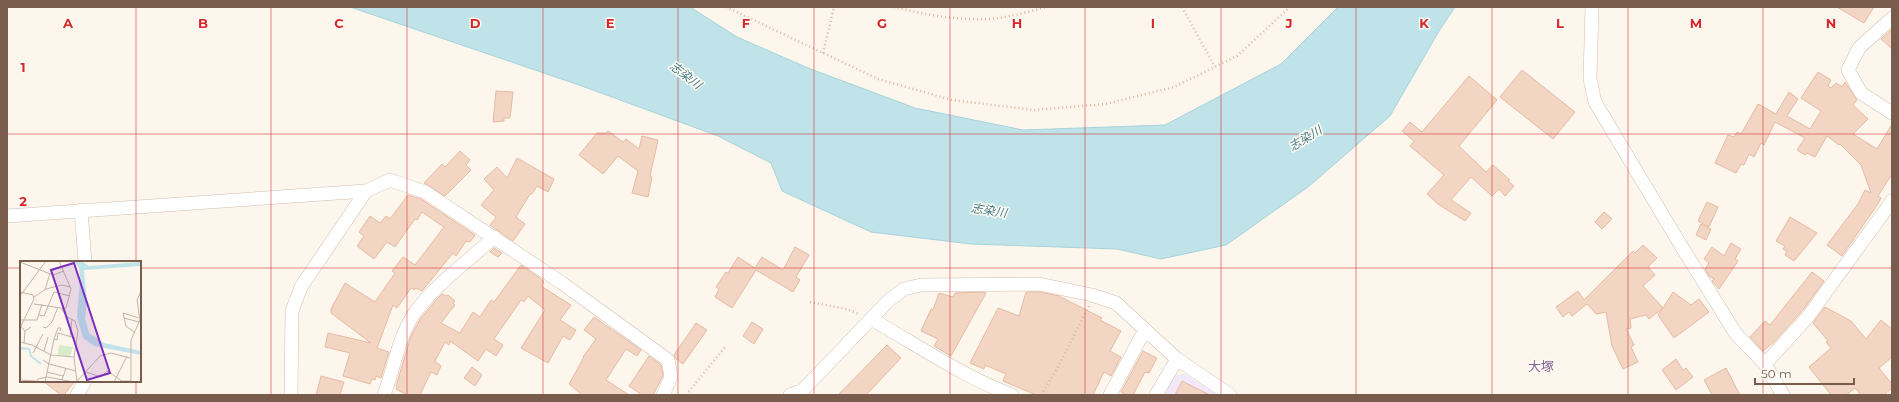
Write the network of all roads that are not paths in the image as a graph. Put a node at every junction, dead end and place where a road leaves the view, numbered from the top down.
1 (1592, 7) edge
2 (1892, 18) edge
3 (1892, 113) edge
4 (366, 191) junction
5 (1892, 201) edge
6 (81, 210) junction
7 (7, 216) edge
8 (494, 238) junction
9 (85, 261) edge
10 (872, 320) junction
11 (1146, 331) junction
12 (1176, 359) junction
13 (1765, 364) junction
14 (84, 382) edge
15 (78, 395) edge
16 (291, 395) edge
17 (384, 395) edge
18 (663, 395) edge
19 (790, 395) edge
20 (1012, 395) edge
21 (1110, 395) edge
22 (1156, 395) edge
23 (1230, 395) edge
24 (1783, 395) edge

1 - 13 street
2 - 3 street
4 - 6 street
4 - 8 street
4 - 16 street
5 - 13 street
6 - 7 street
6 - 9 street
8 - 17 street
8 - 18 street
10 - 11 street
10 - 19 street
10 - 20 street
11 - 12 street
11 - 21 street
12 - 22 street
12 - 23 street
13 - 24 street
14 - 15 street

